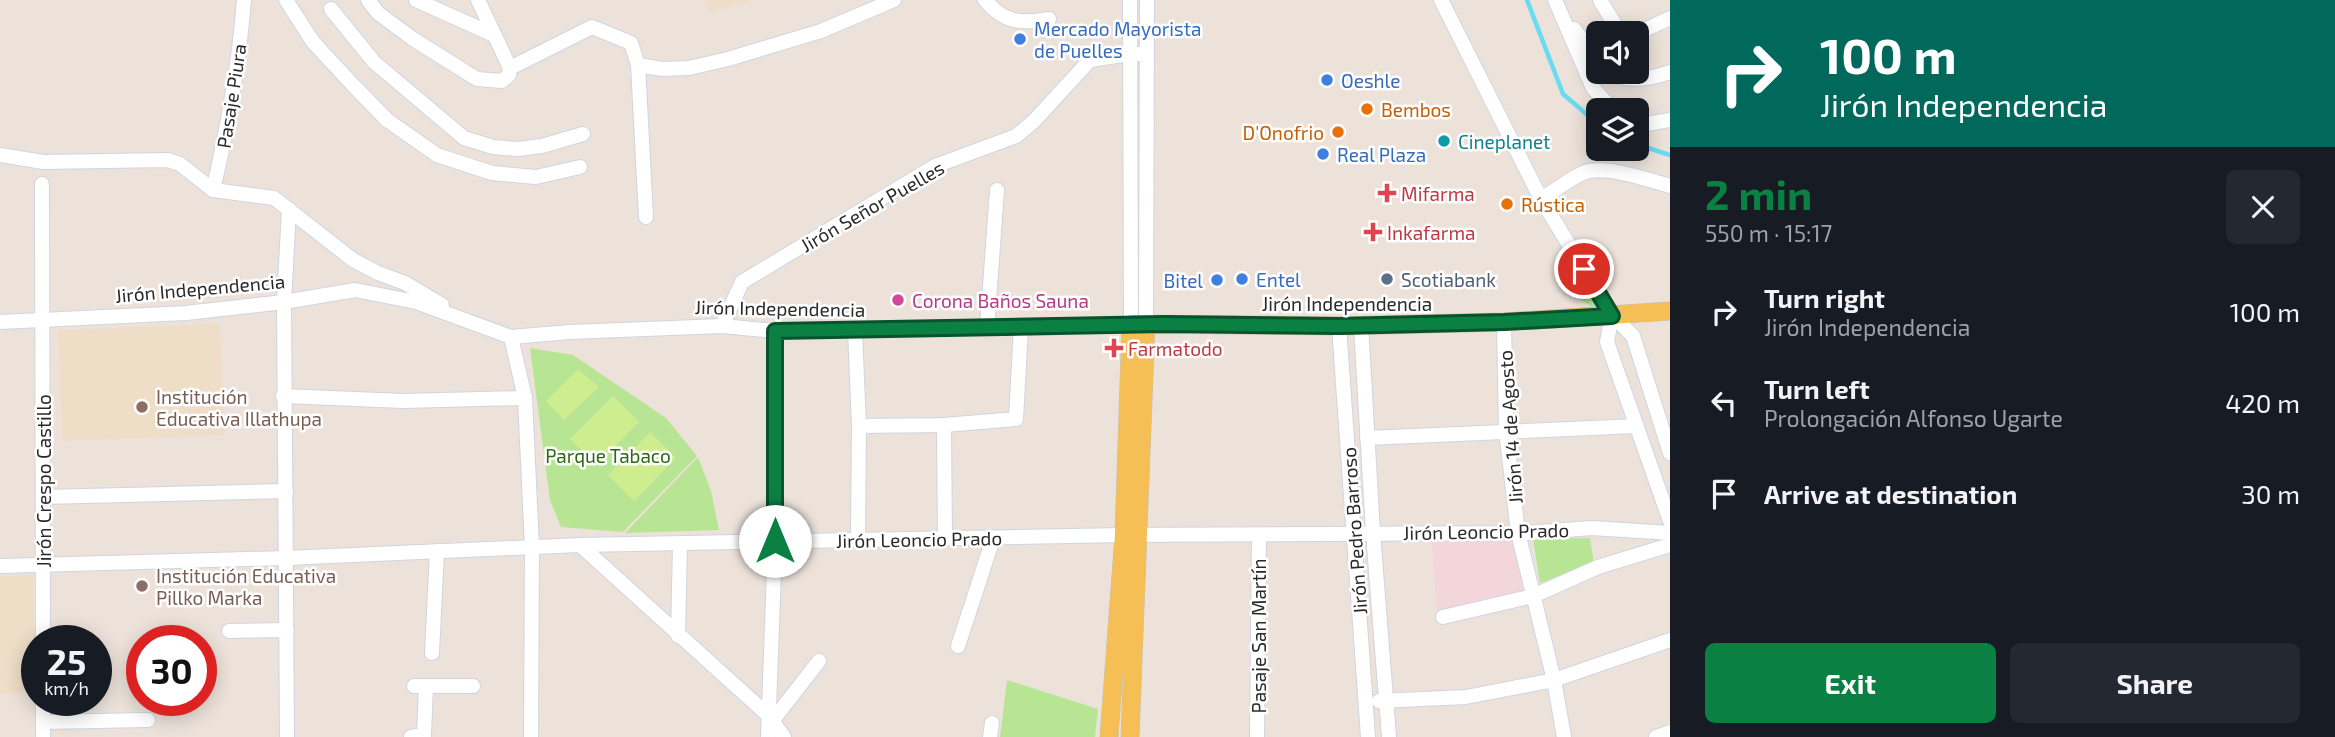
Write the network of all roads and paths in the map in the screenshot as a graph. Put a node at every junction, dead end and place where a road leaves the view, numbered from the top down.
1 (244, 0) edge
2 (286, 0) edge
3 (368, 0) edge
4 (416, 0) edge
5 (985, 0) edge
6 (1130, 0) edge
7 (1147, 0) edge
8 (1441, 0) edge
9 (1600, 0) edge
10 (478, 1) edge
11 (887, 2) edge
12 (1558, 6) edge
13 (331, 9) dead end
14 (1670, 18) edge
15 (1049, 19) dead end
16 (1613, 21) edge
17 (1649, 28) edge
18 (494, 35) junction
19 (1586, 44) edge
20 (1129, 54) junction
21 (1147, 54) junction
22 (638, 65) junction
23 (510, 68) junction
24 (1670, 72) edge
25 (1649, 78) edge
26 (1603, 98) edge
27 (1670, 120) edge
28 (1649, 123) edge
29 (583, 134) dead end
30 (0, 155) edge
31 (580, 167) dead end
32 (42, 184) dead end
33 (1670, 186) edge
34 (214, 190) junction
35 (997, 190) dead end
36 (1541, 199) junction
37 (289, 209) junction
38 (646, 218) dead end
39 (284, 302) junction
40 (1670, 311) edge
41 (1612, 316) junction
42 (41, 321) junction
43 (0, 322) edge
44 (472, 322) junction
45 (1504, 322) junction
46 (1138, 324) junction
47 (1361, 325) junction
48 (722, 326) junction
49 (1339, 326) junction
50 (1021, 327) junction
51 (987, 328) junction
52 (855, 330) junction
53 (775, 331) junction
54 (511, 337) junction
55 (283, 396) junction
56 (525, 398) junction
57 (944, 425) junction
58 (859, 426) junction
59 (1637, 426) junction
60 (1506, 430) junction
61 (1367, 438) junction
62 (1670, 453) edge
63 (286, 491) junction
64 (44, 496) junction
65 (1670, 521) edge
66 (1373, 533) junction
67 (1518, 533) junction
68 (1670, 533) edge
69 (1353, 535) junction
70 (1132, 536) junction
71 (1259, 536) junction
72 (945, 539) junction
73 (993, 539) junction
74 (858, 540) junction
75 (775, 541) junction
76 (680, 544) junction
77 (580, 545) junction
78 (1670, 545) edge
79 (532, 547) junction
80 (437, 551) junction
81 (286, 558) junction
82 (43, 565) junction
83 (0, 566) edge
84 (1533, 596) junction
85 (1443, 617) dead end
86 (43, 625) edge
87 (287, 630) junction
88 (229, 631) dead end
89 (678, 636) junction
90 (1670, 640) edge
91 (958, 646) dead end
92 (432, 653) dead end
93 (819, 661) dead end
94 (1554, 680) junction
95 (474, 686) dead end
96 (1367, 701) junction
97 (1386, 701) junction
98 (771, 717) junction
99 (148, 720) dead end
100 (43, 729) edge
101 (1670, 732) edge
102 (287, 737) edge
103 (411, 737) edge
104 (531, 737) edge
105 (768, 737) edge
106 (784, 737) edge
107 (1110, 737) edge
108 (1130, 737) edge
109 (1257, 737) edge
110 (1368, 737) edge
111 (1389, 737) edge
112 (1564, 737) edge
113 (1656, 737) edge

1 - 34 street, Pasaje Piura
2 - 31 street
3 - 23 street
4 - 18 street
5 - 15 street
6 - 20 street
7 - 21 street
8 - 36 street
9 - 16 street
10 - 18 street
11 - 22 street
12 - 19 street
12 - 26 street
13 - 29 street
14 - 17 street
18 - 23 street
20 - 21 street, Jirón Señor Puelles
20 - 46 street
20 - 48 street, Jirón Señor Puelles
21 - 46 street
22 - 23 street
22 - 38 street
24 - 25 street
27 - 28 street
30 - 34 street
32 - 42 street, Jirón Crespo Castillo
33 - 36 street
34 - 37 street
35 - 51 street
36 - 41 street
37 - 39 street
37 - 44 street
39 - 42 street, Jirón Independencia
39 - 44 street, Jirón Independencia
39 - 55 street
40 - 41 main road, Jirón Independencia
41 - 45 main road, Jirón Independencia
41 - 59 street
41 - 62 street
42 - 43 street, Jirón Independencia
42 - 64 street, Jirón Crespo Castillo
44 - 54 street, Jirón Independencia
45 - 47 main road, Jirón Independencia
45 - 60 street, Jirón 14 de Agosto
46 - 49 main road, Jirón Independencia
46 - 50 street, Jirón Independencia
46 - 70 main road
47 - 49 main road, Jirón Independencia
47 - 61 street
48 - 53 street, Jirón Independencia
48 - 54 street, Jirón Independencia
49 - 69 street, Jirón Pedro Barroso
50 - 51 street, Jirón Independencia
50 - 57 street
51 - 52 street, Jirón Independencia
52 - 53 street, Jirón Independencia
52 - 58 street
53 - 75 street
54 - 56 street
55 - 56 street
55 - 63 street
56 - 79 street
57 - 58 street
57 - 72 street
58 - 74 street
59 - 60 street
59 - 65 street
60 - 61 street
60 - 67 street, Jirón 14 de Agosto
61 - 66 street
63 - 64 street
63 - 81 street
64 - 82 street, Jirón Crespo Castillo
66 - 67 street, Jirón Leoncio Prado
66 - 69 street, Jirón Leoncio Prado
66 - 97 street
67 - 68 street, Jirón Leoncio Prado
67 - 84 street, Jirón 14 de Agosto
69 - 71 street, Jirón Leoncio Prado
69 - 96 street, Jirón Pedro Barroso
70 - 71 street, Jirón Leoncio Prado
70 - 73 street, Jirón Leoncio Prado
70 - 107 main road
70 - 108 main road
71 - 109 street, Pasaje San Martín
72 - 73 street, Jirón Leoncio Prado
72 - 74 street, Jirón Leoncio Prado
73 - 91 street
74 - 75 street, Jirón Leoncio Prado
75 - 76 street, Jirón Leoncio Prado
75 - 98 street
76 - 77 street, Jirón Leoncio Prado
76 - 89 street
77 - 79 street, Jirón Leoncio Prado
77 - 89 street
78 - 84 street
79 - 80 street, Jirón Leoncio Prado
79 - 104 street
80 - 81 street, Jirón Leoncio Prado
80 - 92 street
81 - 82 street, Jirón Leoncio Prado
81 - 87 street
82 - 83 street, Jirón Leoncio Prado
82 - 86 street, Jirón Crespo Castillo
84 - 85 street
84 - 94 street, Jirón 14 de Agosto
87 - 88 street
87 - 102 street
89 - 98 street
90 - 94 street
93 - 98 street
94 - 97 street
94 - 112 street, Jirón 14 de Agosto
95 - 103 street
96 - 97 street
96 - 110 street, Jirón Pedro Barroso
97 - 111 street
98 - 105 street
98 - 106 street
99 - 100 street
101 - 113 street

